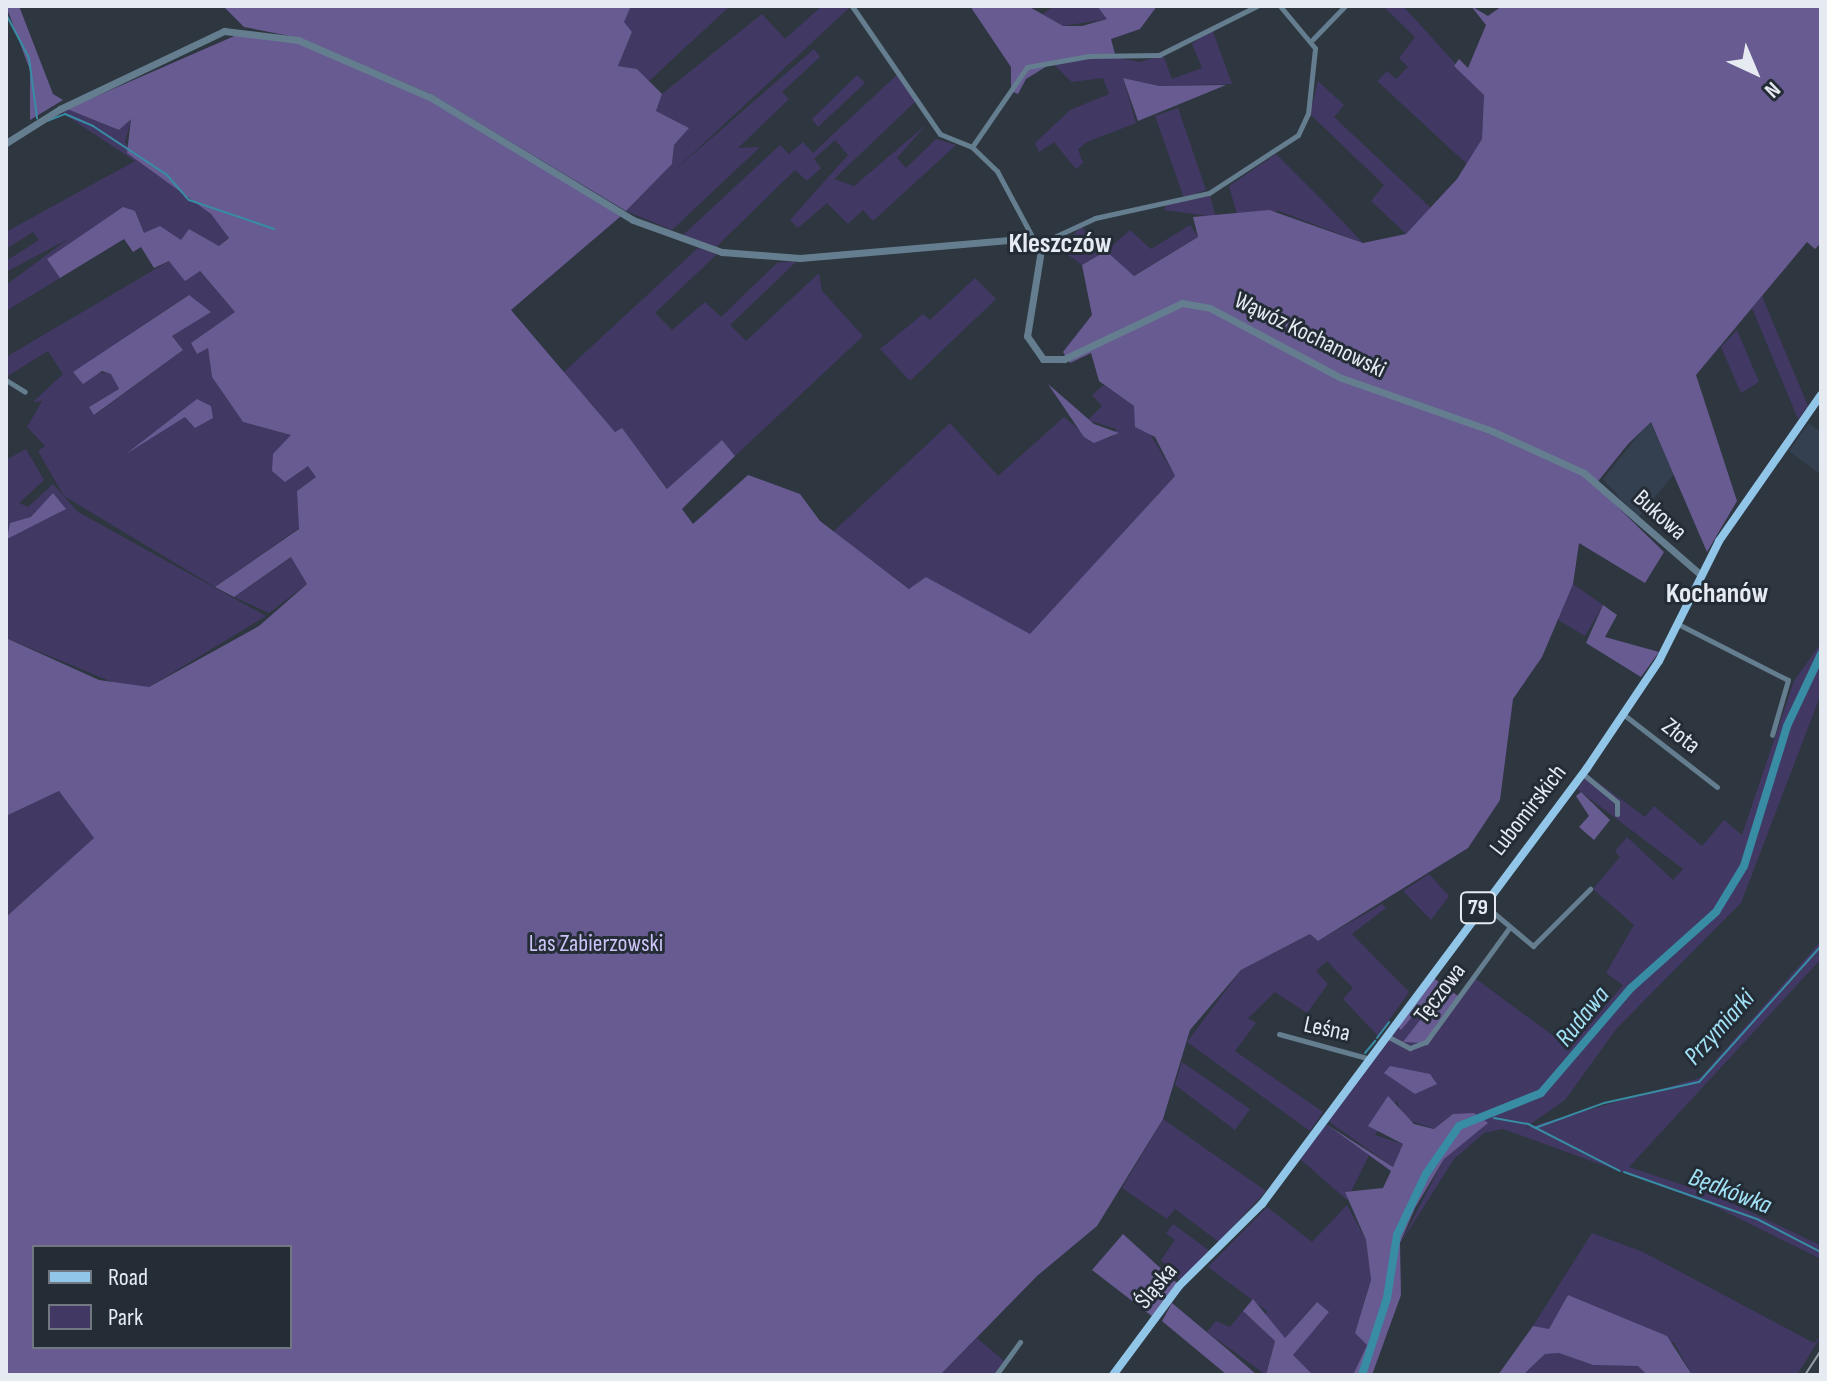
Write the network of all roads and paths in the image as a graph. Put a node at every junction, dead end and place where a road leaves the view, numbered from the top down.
1 (852, 6) edge
2 (1257, 6) edge
3 (1280, 6) edge
4 (1345, 6) edge
5 (1313, 39) junction
6 (6, 143) edge
7 (972, 147) junction
8 (1036, 241) junction
9 (6, 380) edge
10 (25, 392) dead end
11 (1821, 395) edge
12 (1595, 482) joint
13 (1701, 575) junction
14 (1678, 624) junction
15 (1623, 714) junction
16 (1772, 735) dead end
17 (1583, 774) junction
18 (1717, 787) dead end
19 (1617, 814) dead end
20 (1590, 889) dead end
21 (1482, 903) junction
22 (1510, 927) junction
23 (1279, 1034) dead end
24 (1385, 1035) junction
25 (1367, 1058) junction
26 (1237, 1230) joint
27 (1020, 1342) dead end
28 (996, 1375) edge
29 (1113, 1375) edge

1 - 7 street
2 - 7 street
3 - 5 street
4 - 5 street
5 - 8 street
6 - 8 street
7 - 8 street
8 - 12 street, Wąwóz Kochanowski
9 - 10 street
11 - 13 main road, Lubomirskich / 79
12 - 13 street, Bukowa
13 - 14 main road, Lubomirskich / 79
14 - 15 main road, Lubomirskich / 79
14 - 16 street
15 - 17 main road, Lubomirskich / 79
15 - 18 street, Złota
17 - 19 street
17 - 21 main road, Lubomirskich / 79
20 - 22 street
21 - 22 street
21 - 24 main road, Lubomirskich / 79
22 - 24 street, Tęczowa
23 - 25 street, Leśna
24 - 25 main road, Lubomirskich / 79
25 - 26 main road, Lubomirskich / 79
26 - 29 main road, Śląska / 79
27 - 28 street

